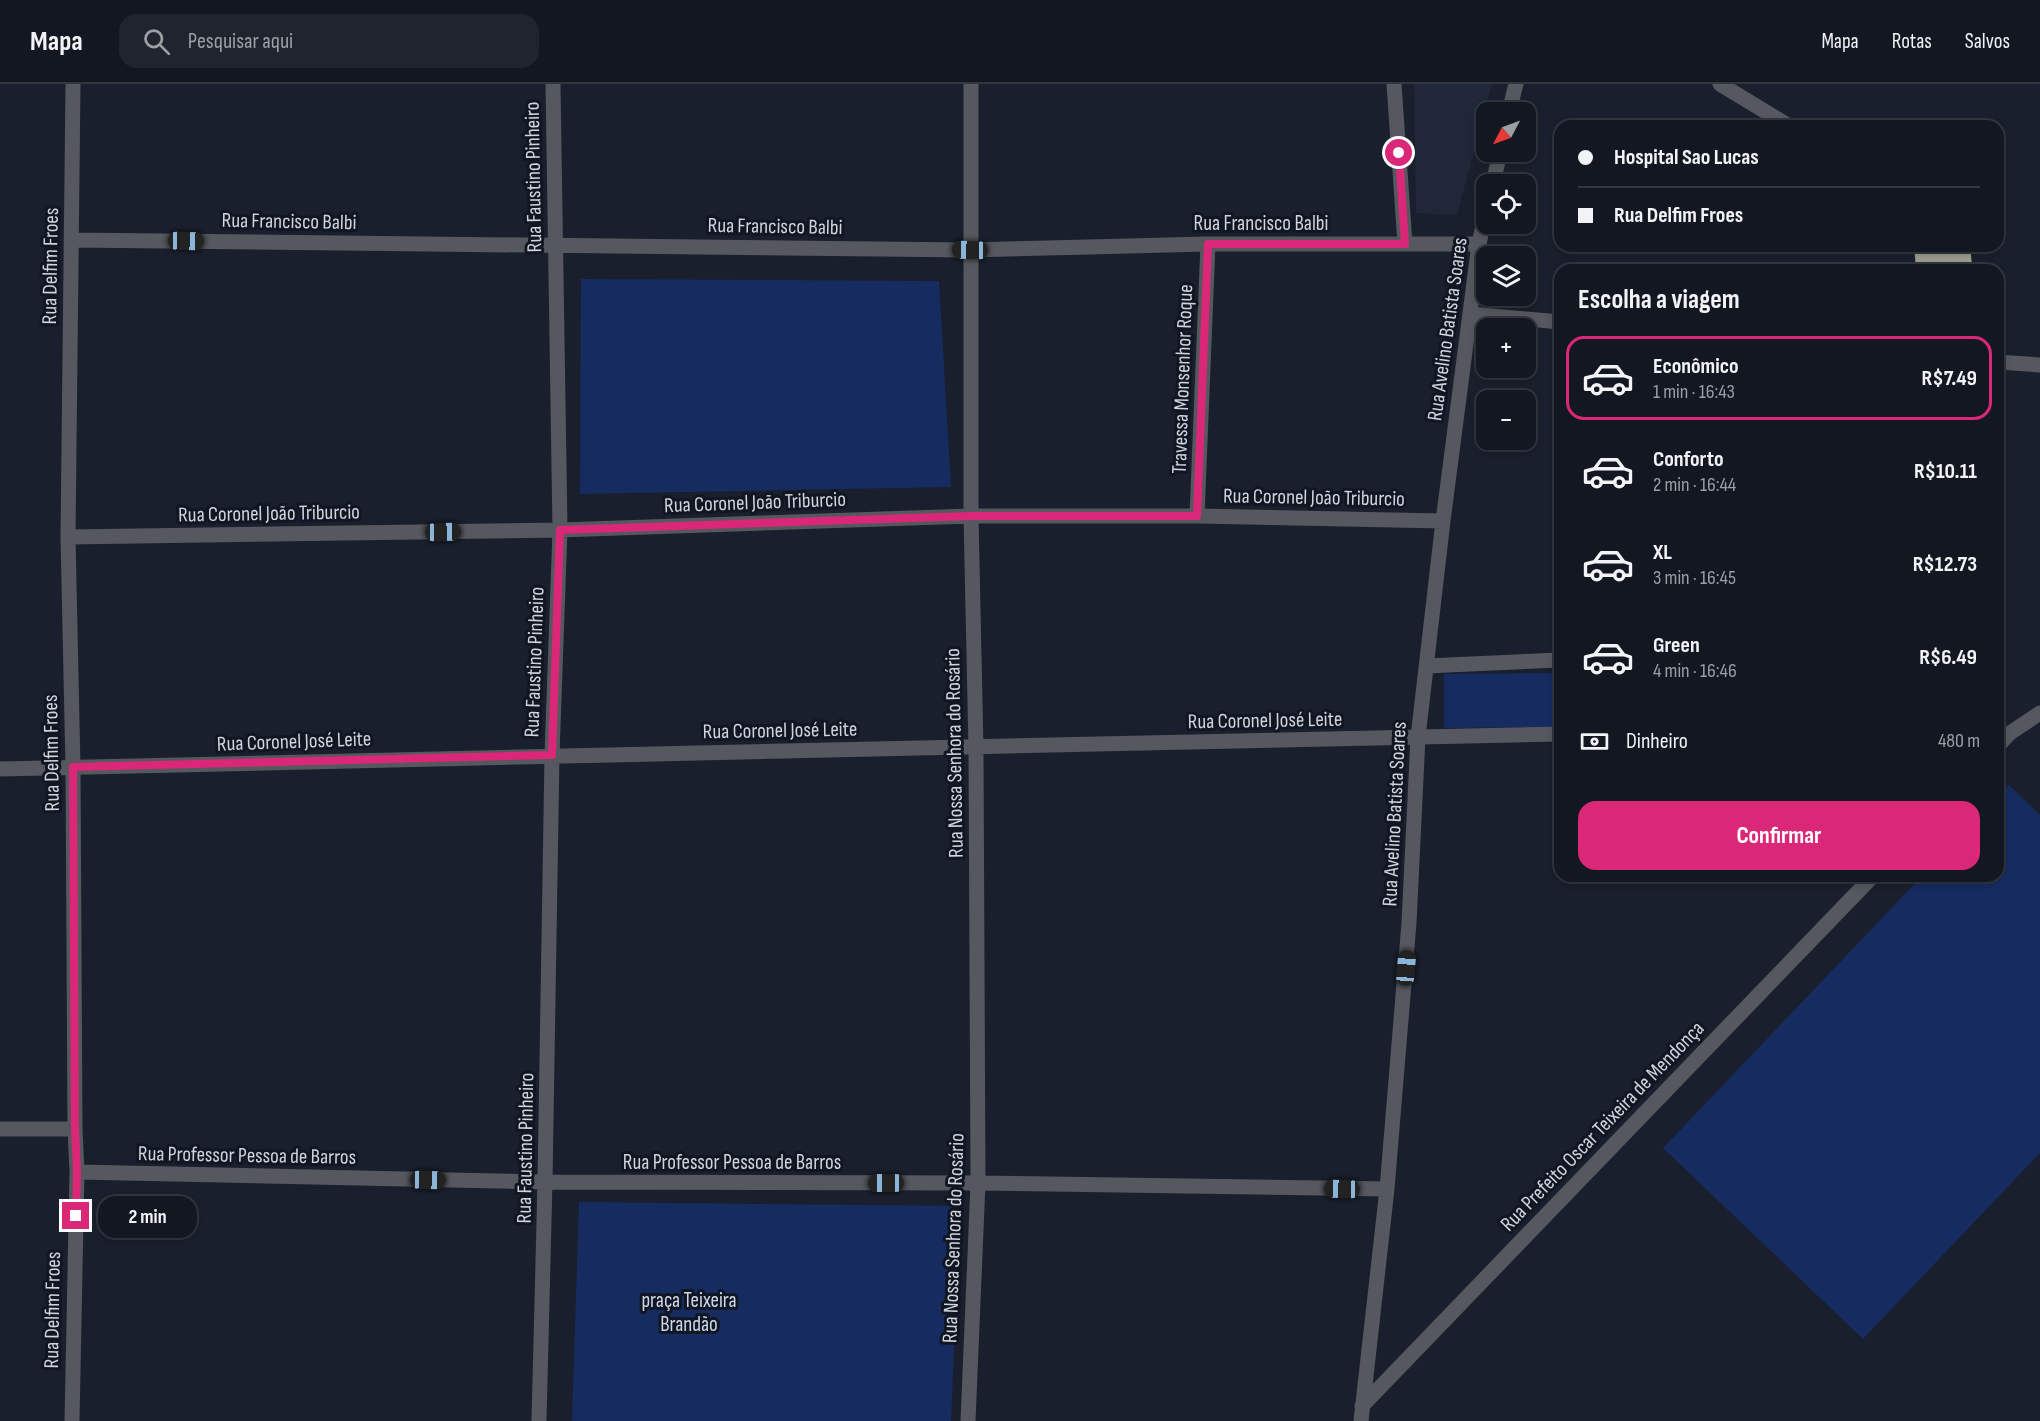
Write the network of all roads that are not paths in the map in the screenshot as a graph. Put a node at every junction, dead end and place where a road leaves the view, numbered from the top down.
1 (74, 84) edge
2 (553, 84) edge
3 (971, 84) edge
4 (1394, 84) edge
5 (1516, 84) edge
6 (1720, 84) edge
7 (1512, 102) edge
8 (1779, 120) edge
9 (1481, 234) edge
10 (71, 240) junction
11 (555, 244) junction
12 (1208, 244) junction
13 (1405, 244) junction
14 (1479, 244) junction
15 (970, 250) junction
16 (1470, 314) junction
17 (1554, 321) edge
18 (2004, 363) edge
19 (2040, 366) edge
20 (970, 516) junction
21 (1197, 516) junction
22 (1443, 521) junction
23 (560, 530) junction
24 (68, 537) junction
25 (1554, 660) edge
26 (1426, 666) junction
27 (2040, 713) edge
28 (2004, 733) edge
29 (1554, 734) edge
30 (1418, 737) junction
31 (976, 748) junction
32 (552, 755) junction
33 (73, 767) junction
34 (0, 770) edge
35 (1867, 882) edge
36 (0, 1129) edge
37 (75, 1129) junction
38 (77, 1172) junction
39 (545, 1182) junction
40 (978, 1183) junction
41 (1387, 1189) junction
42 (1361, 1413) edge
43 (72, 1421) edge
44 (539, 1421) edge
45 (968, 1421) edge

1 - 10 street, Rua Delfim Froes
2 - 11 street, Rua Faustino Pinheiro
3 - 15 street, Rua Nossa Senhora do Rosário
4 - 13 street
5 - 7 street
6 - 8 street
9 - 14 street, Rua Avelino Batista Soares
10 - 11 street, Rua Francisco Balbi
10 - 24 street, Rua Delfim Froes
11 - 15 street, Rua Francisco Balbi
11 - 23 street, Rua Faustino Pinheiro
12 - 13 street, Rua Francisco Balbi
12 - 15 street, Rua Francisco Balbi
12 - 21 street, Travessa Monsenhor Roque
13 - 14 street, Rua Francisco Balbi
14 - 16 street, Rua Avelino Batista Soares
15 - 20 street, Rua Nossa Senhora do Rosário
16 - 17 street
16 - 22 street, Rua Avelino Batista Soares
18 - 19 street
20 - 21 street, Rua Coronel João Triburcio
20 - 23 street, Rua Coronel João Triburcio
20 - 31 street, Rua Nossa Senhora do Rosário
21 - 22 street, Rua Coronel João Triburcio
22 - 26 street, Rua Avelino Batista Soares
23 - 24 street, Rua Coronel João Triburcio
23 - 32 street, Rua Faustino Pinheiro
24 - 33 street, Rua Delfim Froes
25 - 26 street
26 - 30 street, Rua Avelino Batista Soares
27 - 28 street
29 - 30 street, Rua Coronel José Leite
30 - 31 street, Rua Coronel José Leite
30 - 41 street, Rua Avelino Batista Soares
31 - 32 street, Rua Coronel José Leite
31 - 40 street, Rua Nossa Senhora do Rosário
32 - 33 street, Rua Coronel José Leite
32 - 39 street, Rua Faustino Pinheiro
33 - 34 street, Rua Coronel José Leite
33 - 37 street, Rua Delfim Froes
35 - 42 street, Rua Prefeito Oscar Teixeira de Mendonça
36 - 37 street
37 - 38 street, Rua Delfim Froes
38 - 39 street, Rua Professor Pessoa de Barros
38 - 43 street, Rua Delfim Froes
39 - 40 street, Rua Professor Pessoa de Barros
39 - 44 street, Rua Faustino Pinheiro
40 - 41 street, Rua Professor Pessoa de Barros
40 - 45 street, Rua Nossa Senhora do Rosário
41 - 42 street, Rua Avelino Batista Soares

